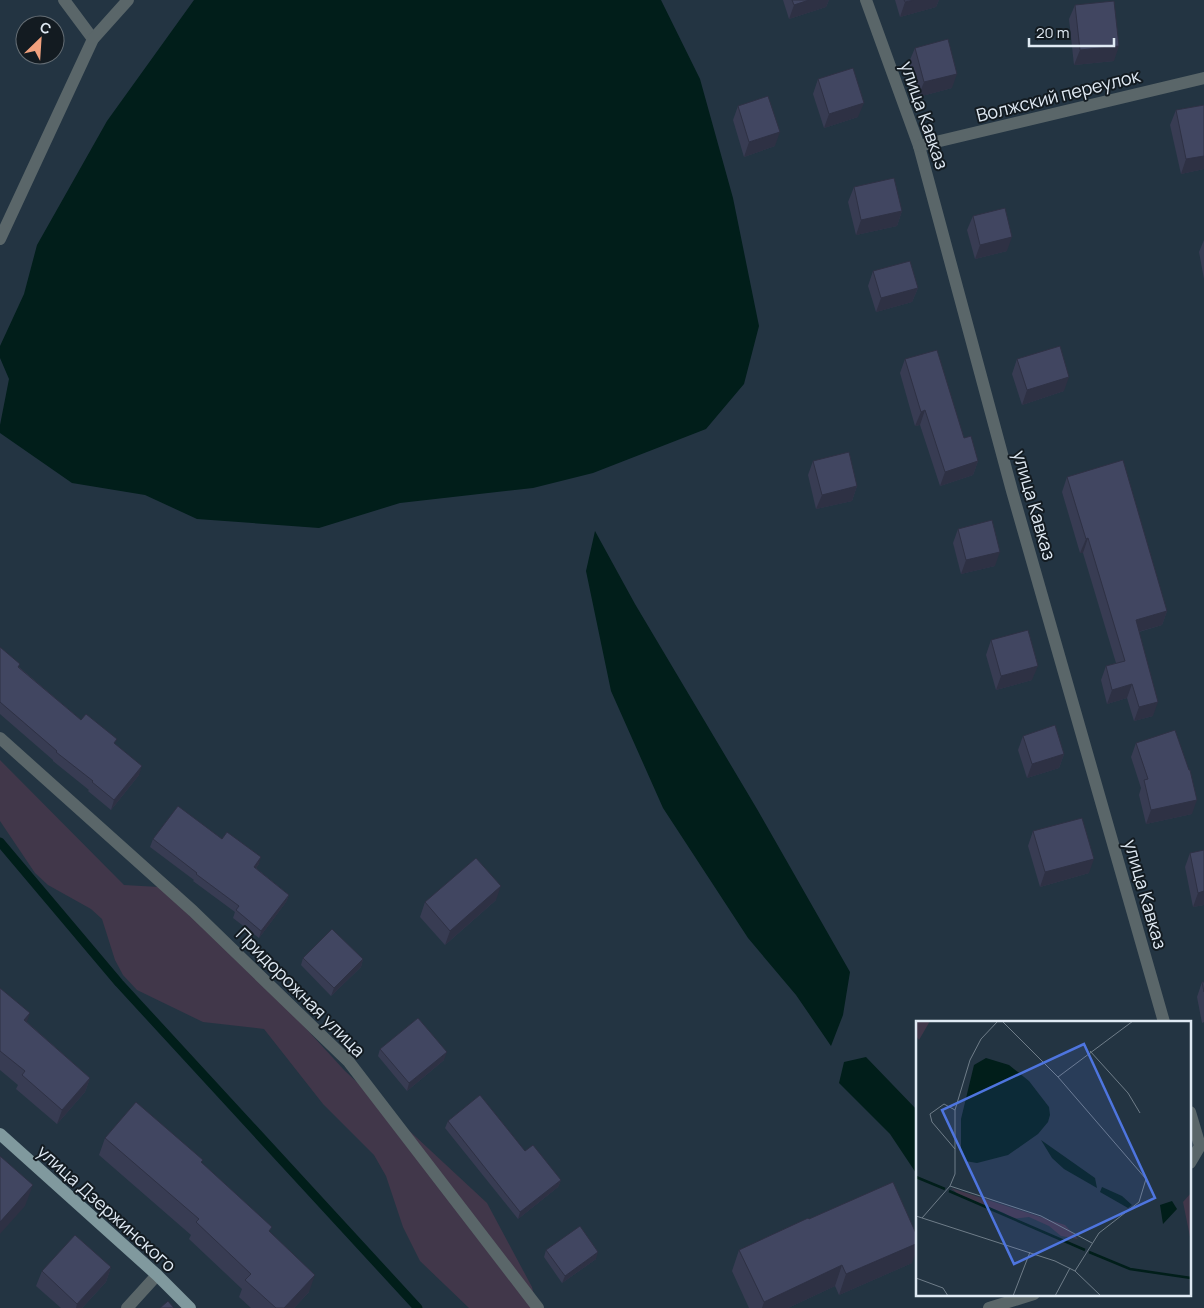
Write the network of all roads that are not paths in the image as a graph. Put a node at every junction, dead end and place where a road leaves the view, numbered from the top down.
1 (64, 0) edge
2 (128, 0) edge
3 (866, 0) edge
4 (93, 39) junction
5 (1204, 78) edge
6 (920, 146) junction
7 (0, 239) edge
8 (0, 738) edge
9 (1164, 1021) edge
10 (1192, 1119) edge
11 (0, 1134) edge
12 (1192, 1160) edge
13 (157, 1275) junction
14 (1028, 1296) edge
15 (127, 1308) edge
16 (190, 1308) edge
17 (538, 1308) edge
18 (989, 1308) edge

1 - 4 street
2 - 4 street
3 - 6 street, улица Кавказ
4 - 7 street
5 - 6 street, Волжский переулок
6 - 9 street, улица Кавказ
8 - 17 street, Придорожная улица
10 - 12 street
11 - 13 main road, улица Дзержинского
13 - 15 street
13 - 16 main road, улица Дзержинского
14 - 18 street

